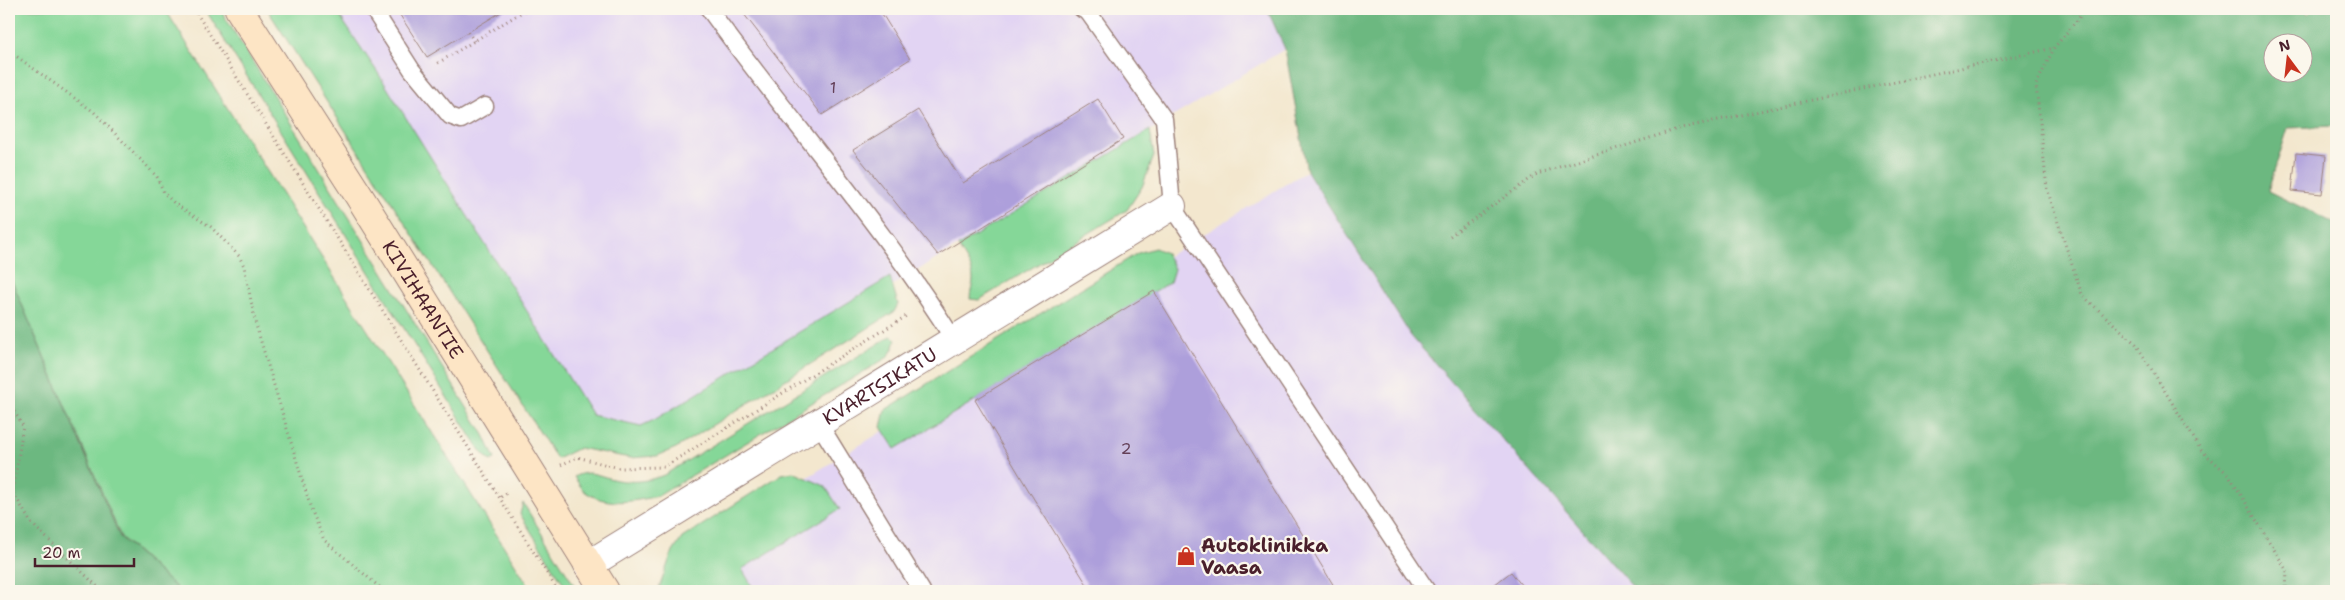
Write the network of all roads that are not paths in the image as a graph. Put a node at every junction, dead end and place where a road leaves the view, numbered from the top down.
1 (239, 9) edge
2 (373, 9) edge
3 (709, 9) edge
4 (1082, 9) edge
5 (485, 106) dead end
6 (1172, 206) junction
7 (954, 340) junction
8 (818, 422) junction
9 (588, 565) junction
10 (604, 591) edge
11 (922, 591) edge
12 (1427, 591) edge

1 - 9 main road, KIVIHAANTIE
2 - 5 lane
3 - 7 lane
4 - 6 lane
6 - 7 street, KVARTSIKATU
6 - 12 lane
7 - 8 street, KVARTSIKATU
8 - 9 street, KVARTSIKATU
8 - 11 lane
9 - 10 main road, KIVIHAANTIE

